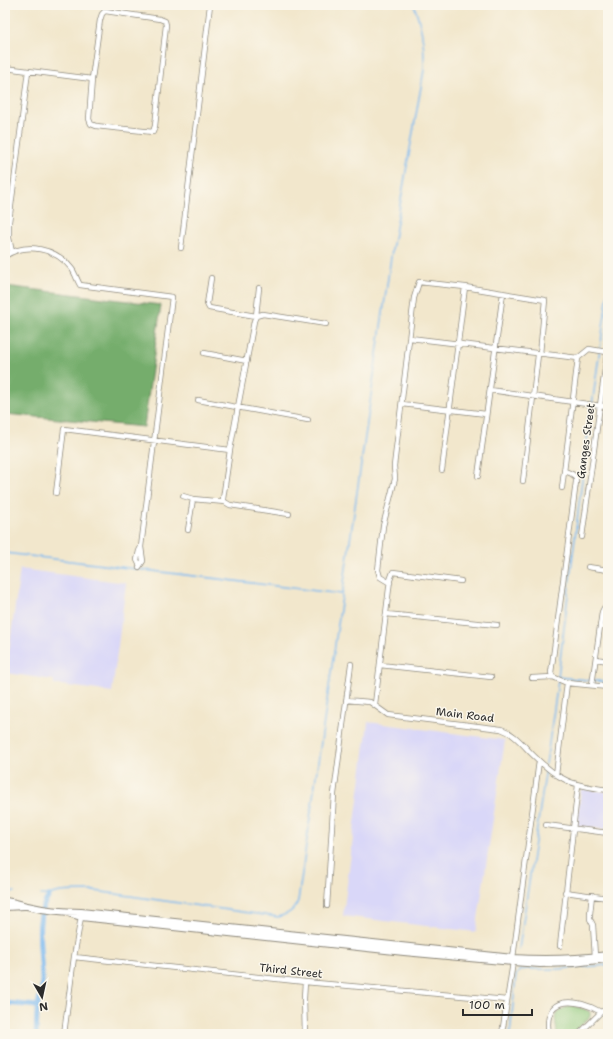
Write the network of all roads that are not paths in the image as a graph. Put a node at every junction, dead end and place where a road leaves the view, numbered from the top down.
1 (210, 5) edge
2 (5, 68) edge
3 (28, 71) junction
4 (92, 79) junction
5 (181, 248) dead end
6 (12, 252) junction
7 (5, 256) edge
8 (211, 278) dead end
9 (259, 288) dead end
10 (465, 288) junction
11 (503, 293) junction
12 (256, 316) junction
13 (326, 324) dead end
14 (410, 338) junction
15 (458, 344) junction
16 (495, 348) junction
17 (604, 350) edge
18 (204, 353) dead end
19 (540, 354) junction
20 (578, 358) junction
21 (247, 361) junction
22 (490, 390) junction
23 (533, 397) junction
24 (198, 400) dead end
25 (572, 402) junction
26 (402, 404) junction
27 (600, 406) junction
28 (238, 407) junction
29 (608, 407) edge
30 (451, 410) junction
31 (486, 414) junction
32 (308, 420) dead end
33 (155, 441) junction
34 (230, 450) junction
35 (442, 470) dead end
36 (565, 471) junction
37 (478, 476) dead end
38 (523, 481) dead end
39 (562, 488) dead end
40 (56, 493) dead end
41 (184, 496) dead end
42 (193, 499) junction
43 (225, 502) junction
44 (289, 514) dead end
45 (188, 530) dead end
46 (582, 537) dead end
47 (139, 566) dead end
48 (588, 567) dead end
49 (608, 570) edge
50 (461, 581) dead end
51 (390, 583) junction
52 (608, 607) edge
53 (386, 614) junction
54 (497, 625) dead end
55 (596, 659) junction
56 (608, 661) edge
57 (351, 664) dead end
58 (380, 665) junction
59 (491, 677) dead end
60 (532, 678) dead end
61 (554, 678) junction
62 (565, 682) junction
63 (592, 683) junction
64 (608, 687) edge
65 (346, 700) junction
66 (375, 704) junction
67 (539, 762) junction
68 (556, 775) junction
69 (578, 785) junction
70 (608, 790) edge
71 (546, 825) dead end
72 (573, 828) junction
73 (608, 833) edge
74 (565, 892) junction
75 (592, 896) junction
76 (608, 898) edge
77 (5, 901) edge
78 (30, 906) junction
79 (328, 906) dead end
80 (5, 907) edge
81 (66, 912) junction
82 (81, 917) junction
83 (560, 946) dead end
84 (595, 955) junction
85 (608, 955) edge
86 (74, 957) junction
87 (608, 959) edge
88 (513, 960) junction
89 (305, 982) junction
90 (507, 1000) junction
91 (608, 1008) edge
92 (602, 1012) junction
93 (64, 1034) edge
94 (305, 1034) edge
95 (502, 1034) edge
96 (549, 1034) edge
97 (579, 1034) edge

1 - 5 street
2 - 3 street
3 - 4 street
3 - 6 street
4 - 4 street
6 - 7 street
6 - 33 street
8 - 12 street
9 - 12 street
10 - 11 street
10 - 14 street
10 - 15 street
11 - 16 street
11 - 19 street
12 - 13 street
12 - 21 street
14 - 15 street
14 - 26 street
15 - 16 street
15 - 30 street
16 - 19 street
16 - 22 street
17 - 20 street
17 - 27 street, Ganges Street
18 - 21 street
19 - 20 street
19 - 23 street
20 - 25 street
21 - 28 street
22 - 23 street
22 - 31 street
23 - 25 street
23 - 38 street
24 - 28 street
25 - 27 street
25 - 36 street
26 - 30 street
26 - 51 street
27 - 29 street
27 - 46 street, Ganges Street
28 - 32 street
28 - 34 street
30 - 31 street
30 - 35 street
31 - 37 street
33 - 34 street
33 - 40 street
33 - 47 street
34 - 43 street
36 - 39 street
36 - 61 street
41 - 42 street
42 - 43 street
42 - 45 street
43 - 44 street
48 - 49 street
50 - 51 street
51 - 53 street
52 - 55 street
53 - 54 street
53 - 58 street
55 - 56 street
55 - 63 street
57 - 65 street
58 - 59 street
58 - 66 street
60 - 61 street
61 - 62 street
62 - 63 street
62 - 68 street
63 - 64 street
65 - 66 street
65 - 79 street
66 - 67 street, Main Road
67 - 68 street, Main Road
67 - 88 street
68 - 69 street, Main Road
69 - 70 street, Main Road
69 - 72 street
71 - 72 street
72 - 73 street
72 - 74 street
74 - 75 street
74 - 83 street
75 - 76 street
75 - 84 street
77 - 78 main road
78 - 80 main road
78 - 81 main road
81 - 82 main road
81 - 88 main road
82 - 86 street
82 - 88 main road
84 - 85 main road
84 - 88 main road
86 - 89 street, Third Street
86 - 93 street
87 - 88 main road
88 - 90 street
89 - 90 street, Third Street
89 - 94 street
90 - 95 street
91 - 92 street
92 - 96 street
92 - 97 street

